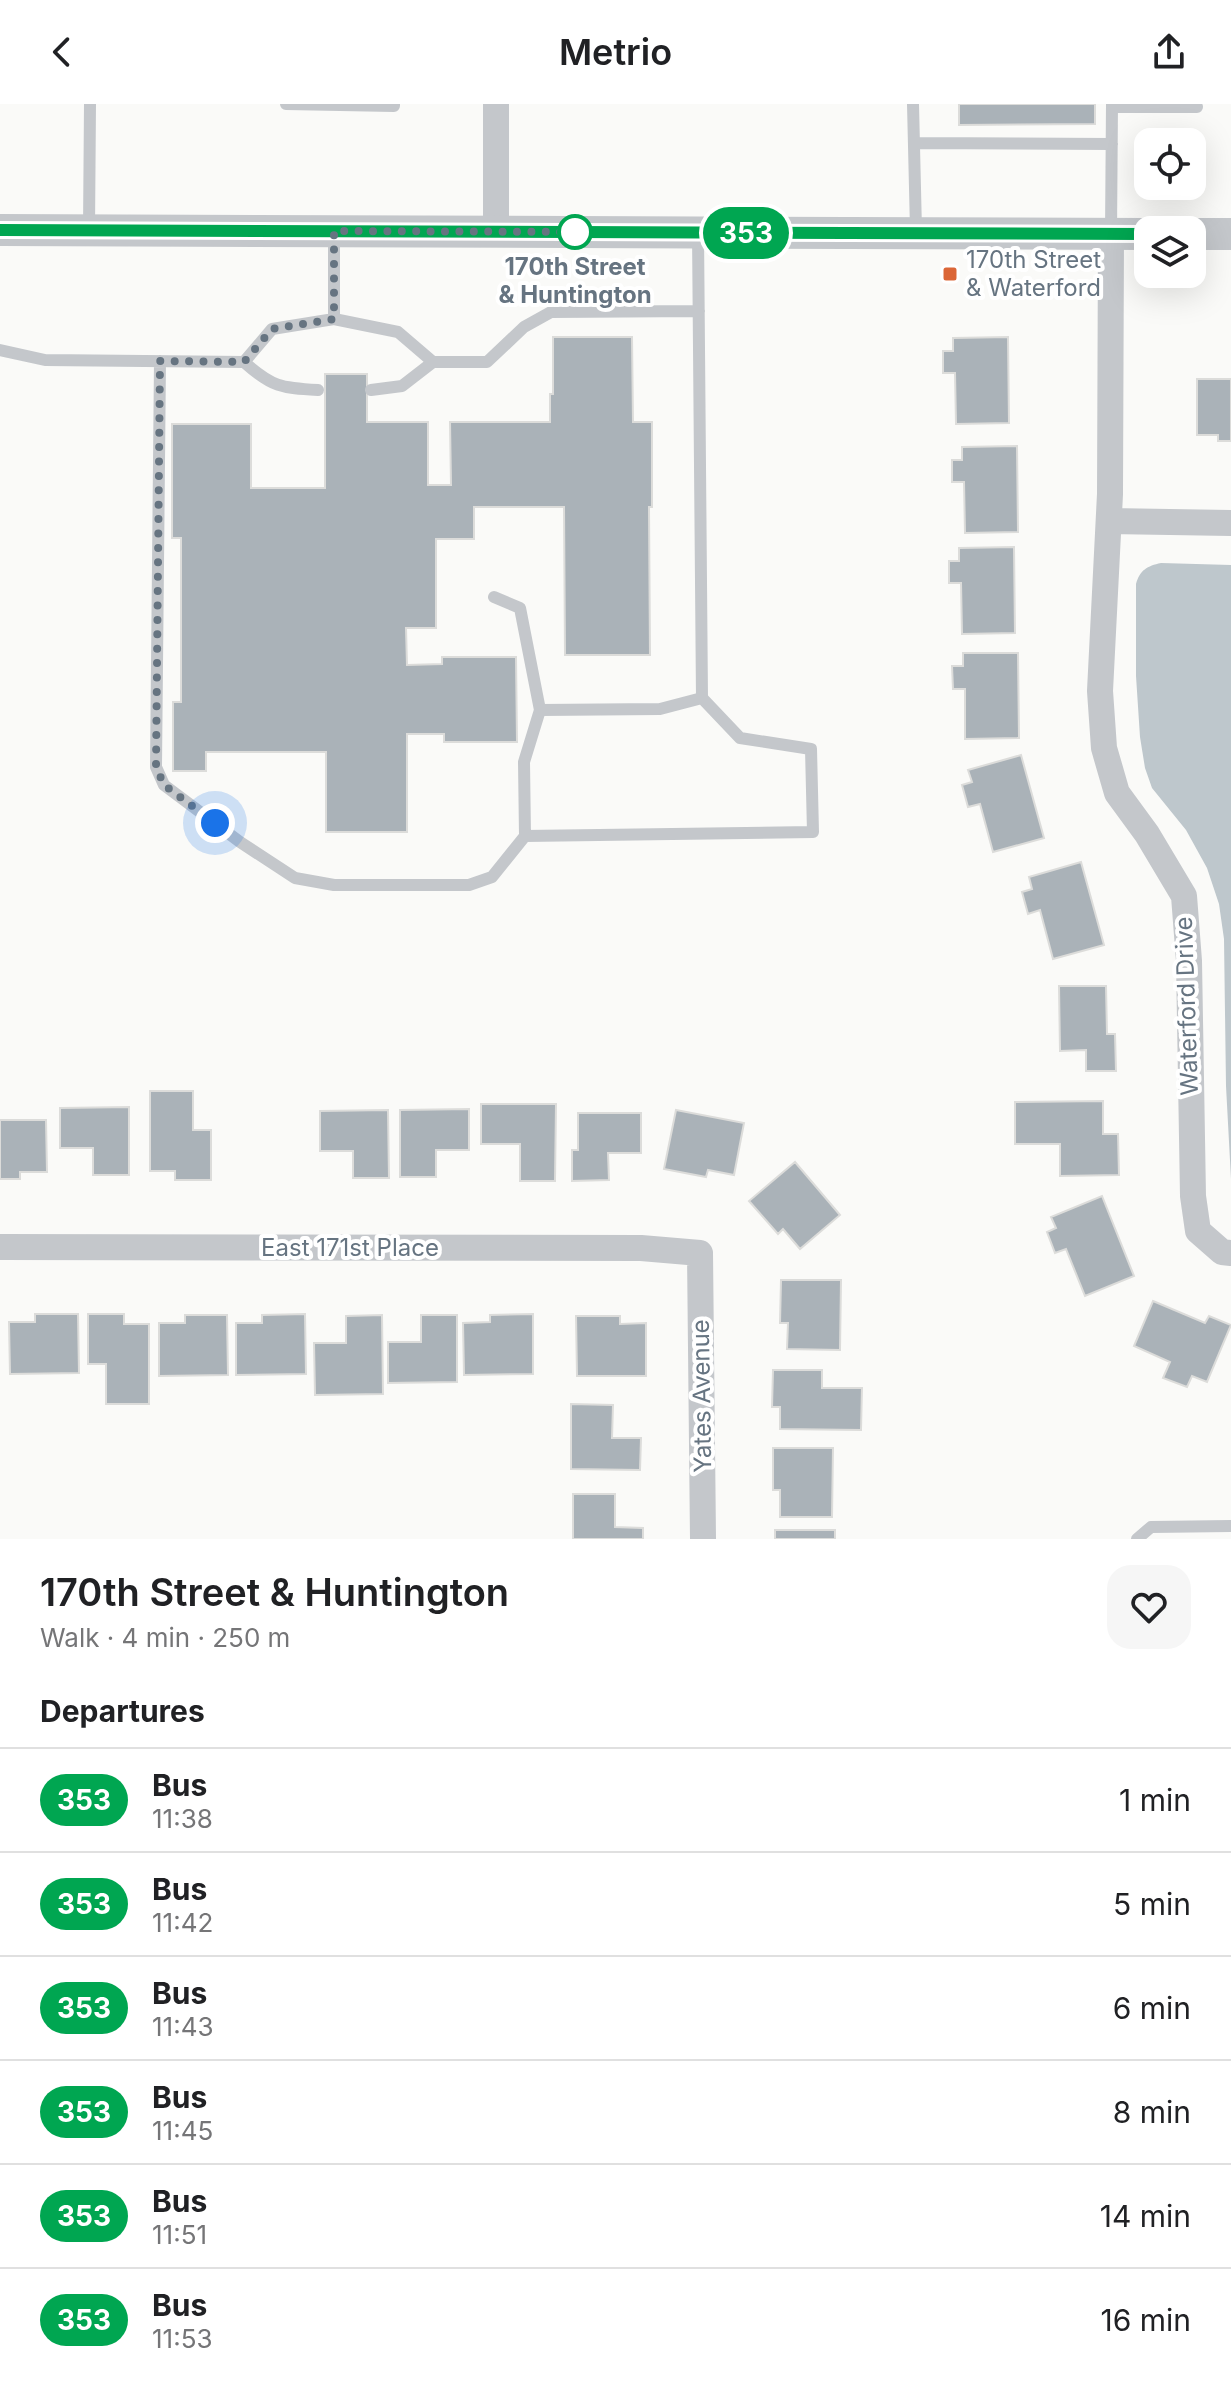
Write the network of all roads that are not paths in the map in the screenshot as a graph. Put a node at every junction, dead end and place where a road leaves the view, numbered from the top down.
1 (90, 104) edge
2 (286, 104) edge
3 (394, 104) edge
4 (496, 104) edge
5 (913, 104) edge
6 (1196, 104) edge
7 (1112, 106) edge
8 (914, 143) junction
9 (1112, 144) junction
10 (0, 230) edge
11 (89, 230) junction
12 (334, 231) junction
13 (496, 232) junction
14 (698, 232) junction
15 (916, 233) junction
16 (1111, 234) junction
17 (1134, 234) edge
18 (1206, 234) edge
19 (1231, 234) edge
20 (699, 311) junction
21 (334, 319) junction
22 (0, 350) edge
23 (160, 361) junction
24 (244, 362) junction
25 (433, 362) junction
26 (318, 390) dead end
27 (371, 390) dead end
28 (1109, 521) junction
29 (1231, 523) edge
30 (494, 597) dead end
31 (702, 698) junction
32 (540, 710) junction
33 (525, 836) junction
34 (0, 1247) edge
35 (700, 1253) joint
36 (1231, 1253) edge
37 (1231, 1526) edge
38 (703, 1539) edge
39 (1137, 1539) edge

1 - 11 lane
2 - 3 lane
4 - 13 street
5 - 8 lane
6 - 7 lane
7 - 9 lane
8 - 9 lane
8 - 15 lane
9 - 16 lane
10 - 11 street
11 - 12 street
12 - 13 street
12 - 21 lane
13 - 14 street
14 - 15 street
14 - 20 lane
15 - 16 street
16 - 17 street
16 - 28 street, Waterford Drive
18 - 19 street
20 - 25 lane
20 - 31 lane
21 - 24 lane
21 - 25 lane
22 - 23 lane
23 - 24 lane
23 - 33 lane
24 - 26 lane
25 - 27 lane
28 - 29 street
28 - 36 street, Waterford Drive
30 - 32 lane
31 - 32 lane
31 - 33 lane
32 - 33 lane
34 - 35 street, East 171st Place
35 - 38 street, Yates Avenue
37 - 39 lane

